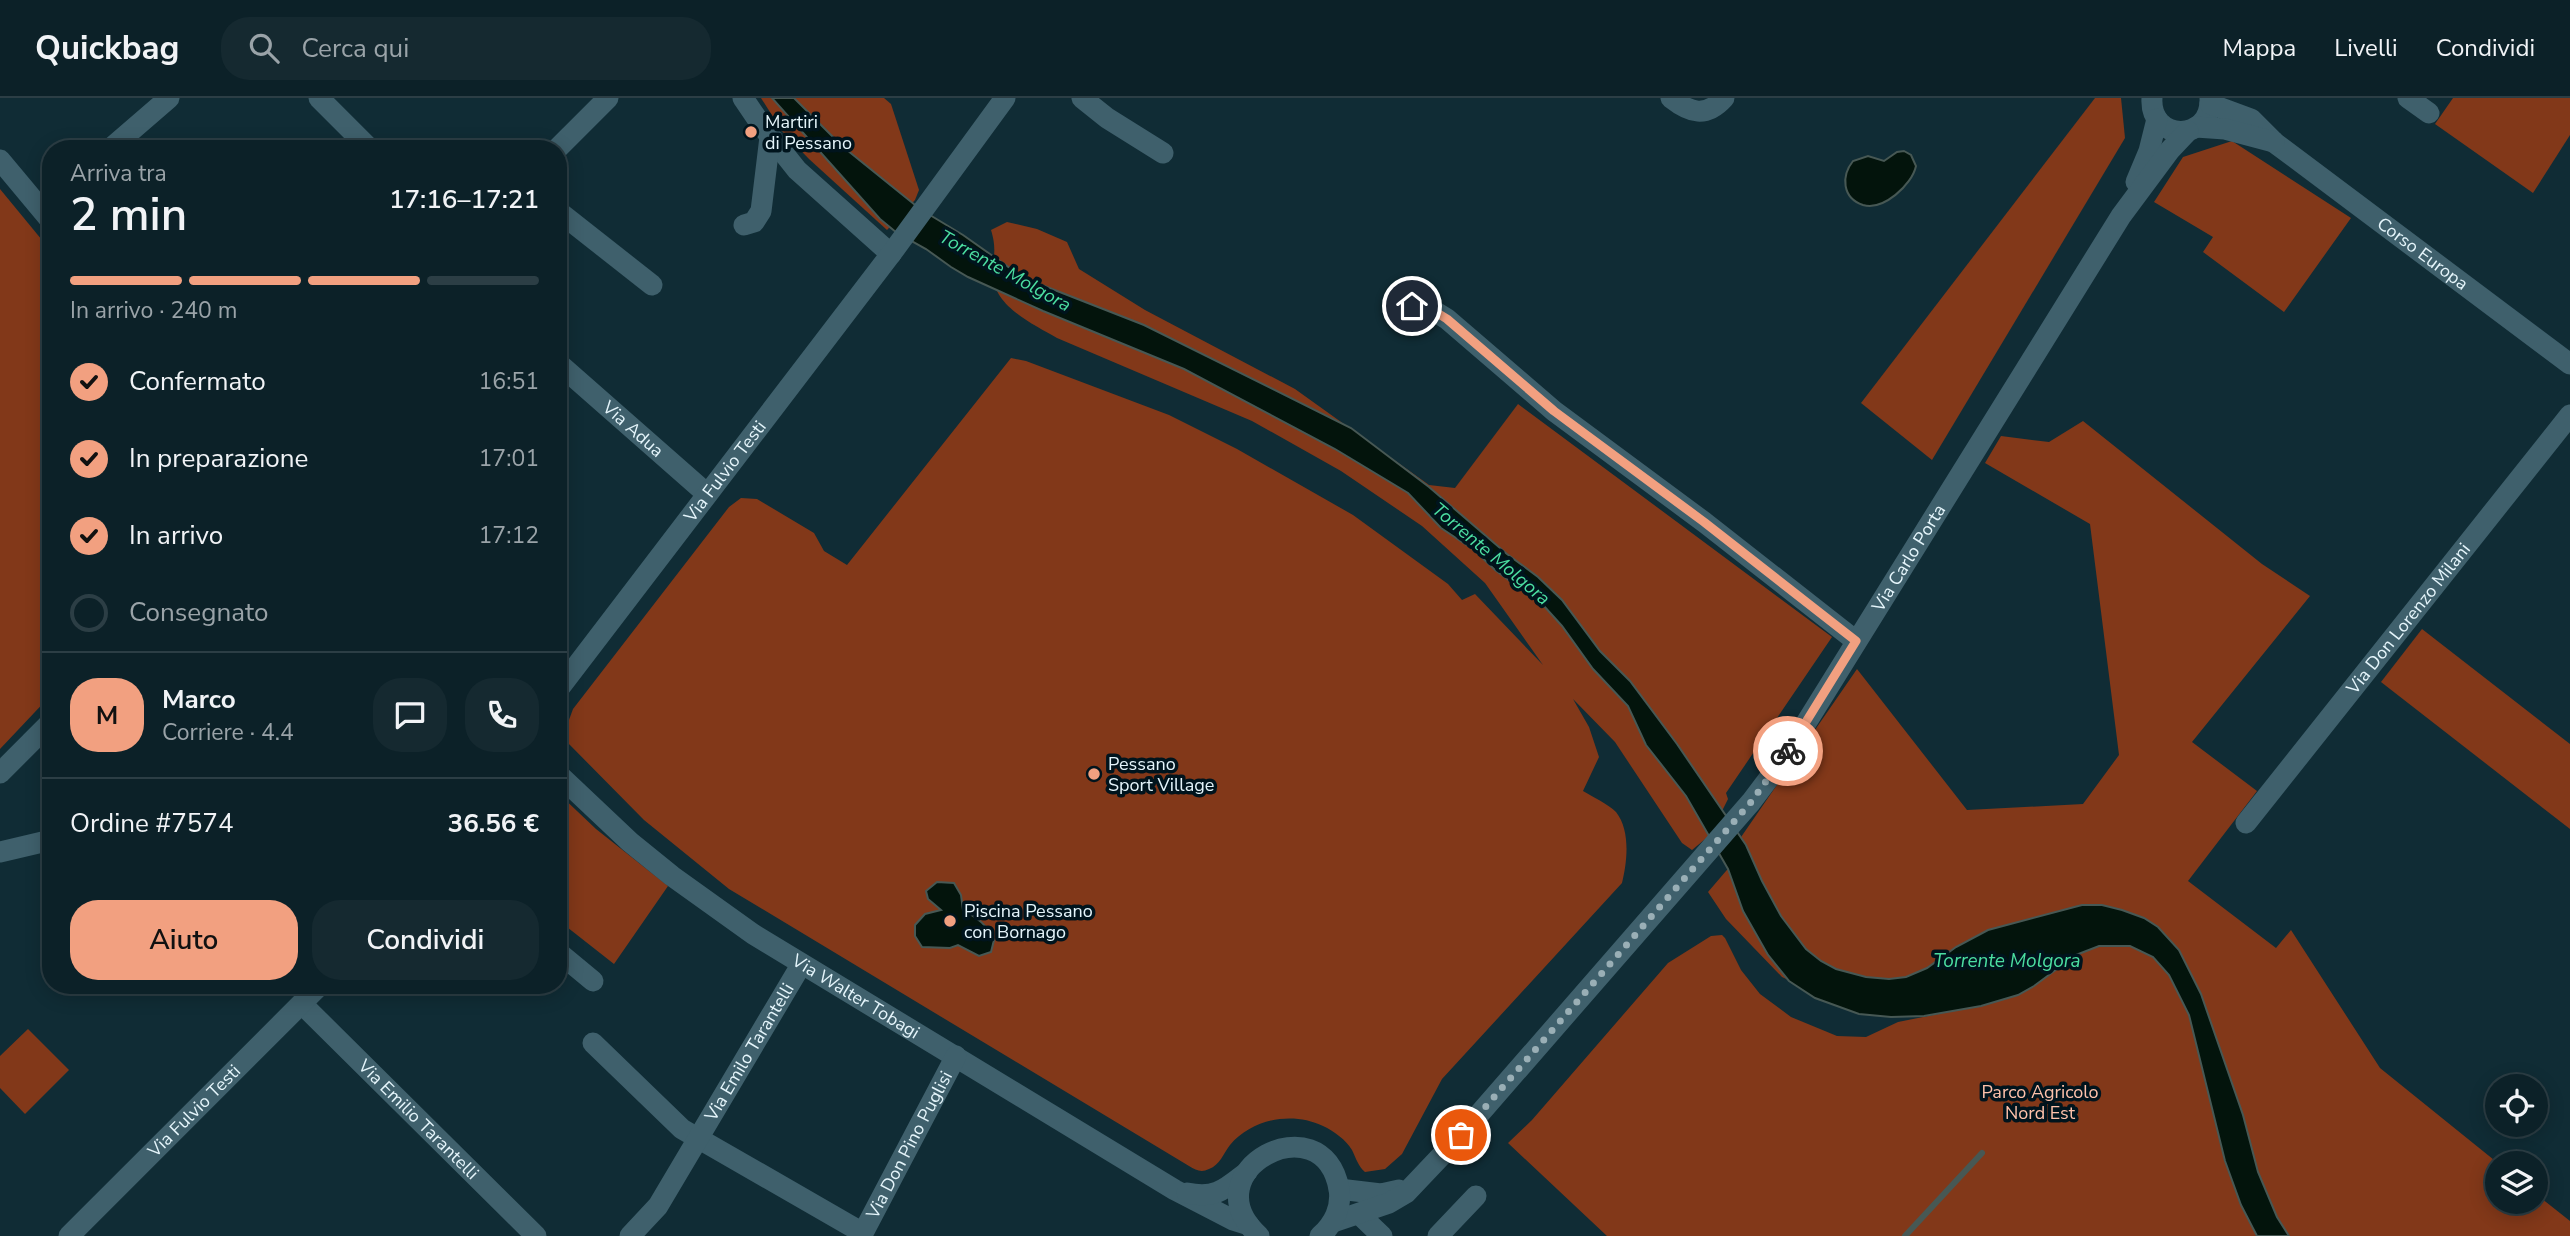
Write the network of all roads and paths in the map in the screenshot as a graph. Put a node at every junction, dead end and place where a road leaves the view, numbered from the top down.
1 (169, 98) edge
2 (319, 98) edge
3 (608, 98) edge
4 (743, 98) edge
5 (1004, 98) edge
6 (1082, 98) edge
7 (1671, 98) edge
8 (1724, 98) edge
9 (2152, 98) edge
10 (2409, 98) edge
11 (2210, 101) edge
12 (2429, 113) dead end
13 (2157, 119) junction
14 (2192, 129) junction
15 (771, 137) junction
16 (123, 140) edge
17 (361, 140) edge
18 (565, 140) edge
19 (2276, 143) junction
20 (1163, 153) dead end
21 (0, 160) edge
22 (42, 204) edge
23 (2121, 216) junction
24 (567, 218) edge
25 (744, 225) dead end
26 (895, 249) junction
27 (652, 285) dead end
28 (1412, 306) dead end
29 (2570, 364) edge
30 (567, 371) edge
31 (2569, 418) edge
32 (708, 494) junction
33 (1856, 641) junction
34 (567, 678) edge
35 (42, 731) edge
36 (0, 773) edge
37 (567, 782) edge
38 (2246, 823) dead end
39 (42, 842) edge
40 (0, 852) edge
41 (567, 959) edge
42 (801, 965) junction
43 (593, 981) dead end
44 (311, 994) edge
45 (302, 1004) junction
46 (593, 1043) dead end
47 (956, 1056) junction
48 (698, 1138) junction
49 (1247, 1172) junction
50 (1427, 1172) junction
51 (1339, 1189) junction
52 (1175, 1190) junction
53 (1476, 1196) dead end
54 (1359, 1214) junction
55 (1326, 1229) edge
56 (1253, 1232) edge
57 (69, 1236) edge
58 (536, 1236) edge
59 (630, 1236) edge
60 (1382, 1236) edge
61 (1438, 1236) edge

1 - 16 street
2 - 17 street
3 - 18 street
4 - 15 street
5 - 26 street, Via Fulvio Testi
6 - 20 street
7 - 8 street
9 - 13 street
10 - 12 street
11 - 14 street, Via Carlo Porta
11 - 19 street, Corso Europa
13 - 14 street, Corso Europa
13 - 23 street, Via Carlo Porta
14 - 19 street, Corso Europa
14 - 23 street, Via Carlo Porta
15 - 25 street
15 - 26 street
19 - 29 street, Corso Europa
21 - 22 street
23 - 33 street, Via Carlo Porta
24 - 27 street
26 - 32 street, Via Fulvio Testi
28 - 33 street
30 - 32 street, Via Adua
31 - 38 street, Via Don Lorenzo Milani
32 - 34 street, Via Fulvio Testi
33 - 50 street, Via Carlo Porta
35 - 36 street
37 - 42 street, Via Walter Tobagi
39 - 40 street
41 - 43 street
42 - 47 street, Via Walter Tobagi
42 - 48 street, Via Emilo Tarantelli
44 - 45 street, Via Fulvio Testi
45 - 57 street, Via Fulvio Testi
45 - 58 street, Via Emilio Tarantelli
46 - 48 street, Via Emilo Tarantelli
47 - 48 street, Via Don Pino Puglisi
47 - 52 street, Via Walter Tobagi
48 - 59 street, Via Emilo Tarantelli
49 - 51 street, Via Walter Tobagi
49 - 52 street, Via Walter Tobagi
49 - 56 street
50 - 51 street, Via Carlo Porta
50 - 54 street, Via Carlo Porta
51 - 55 street
52 - 56 street, Via Walter Tobagi
53 - 61 street
54 - 55 street, Via Carlo Porta
54 - 60 street

